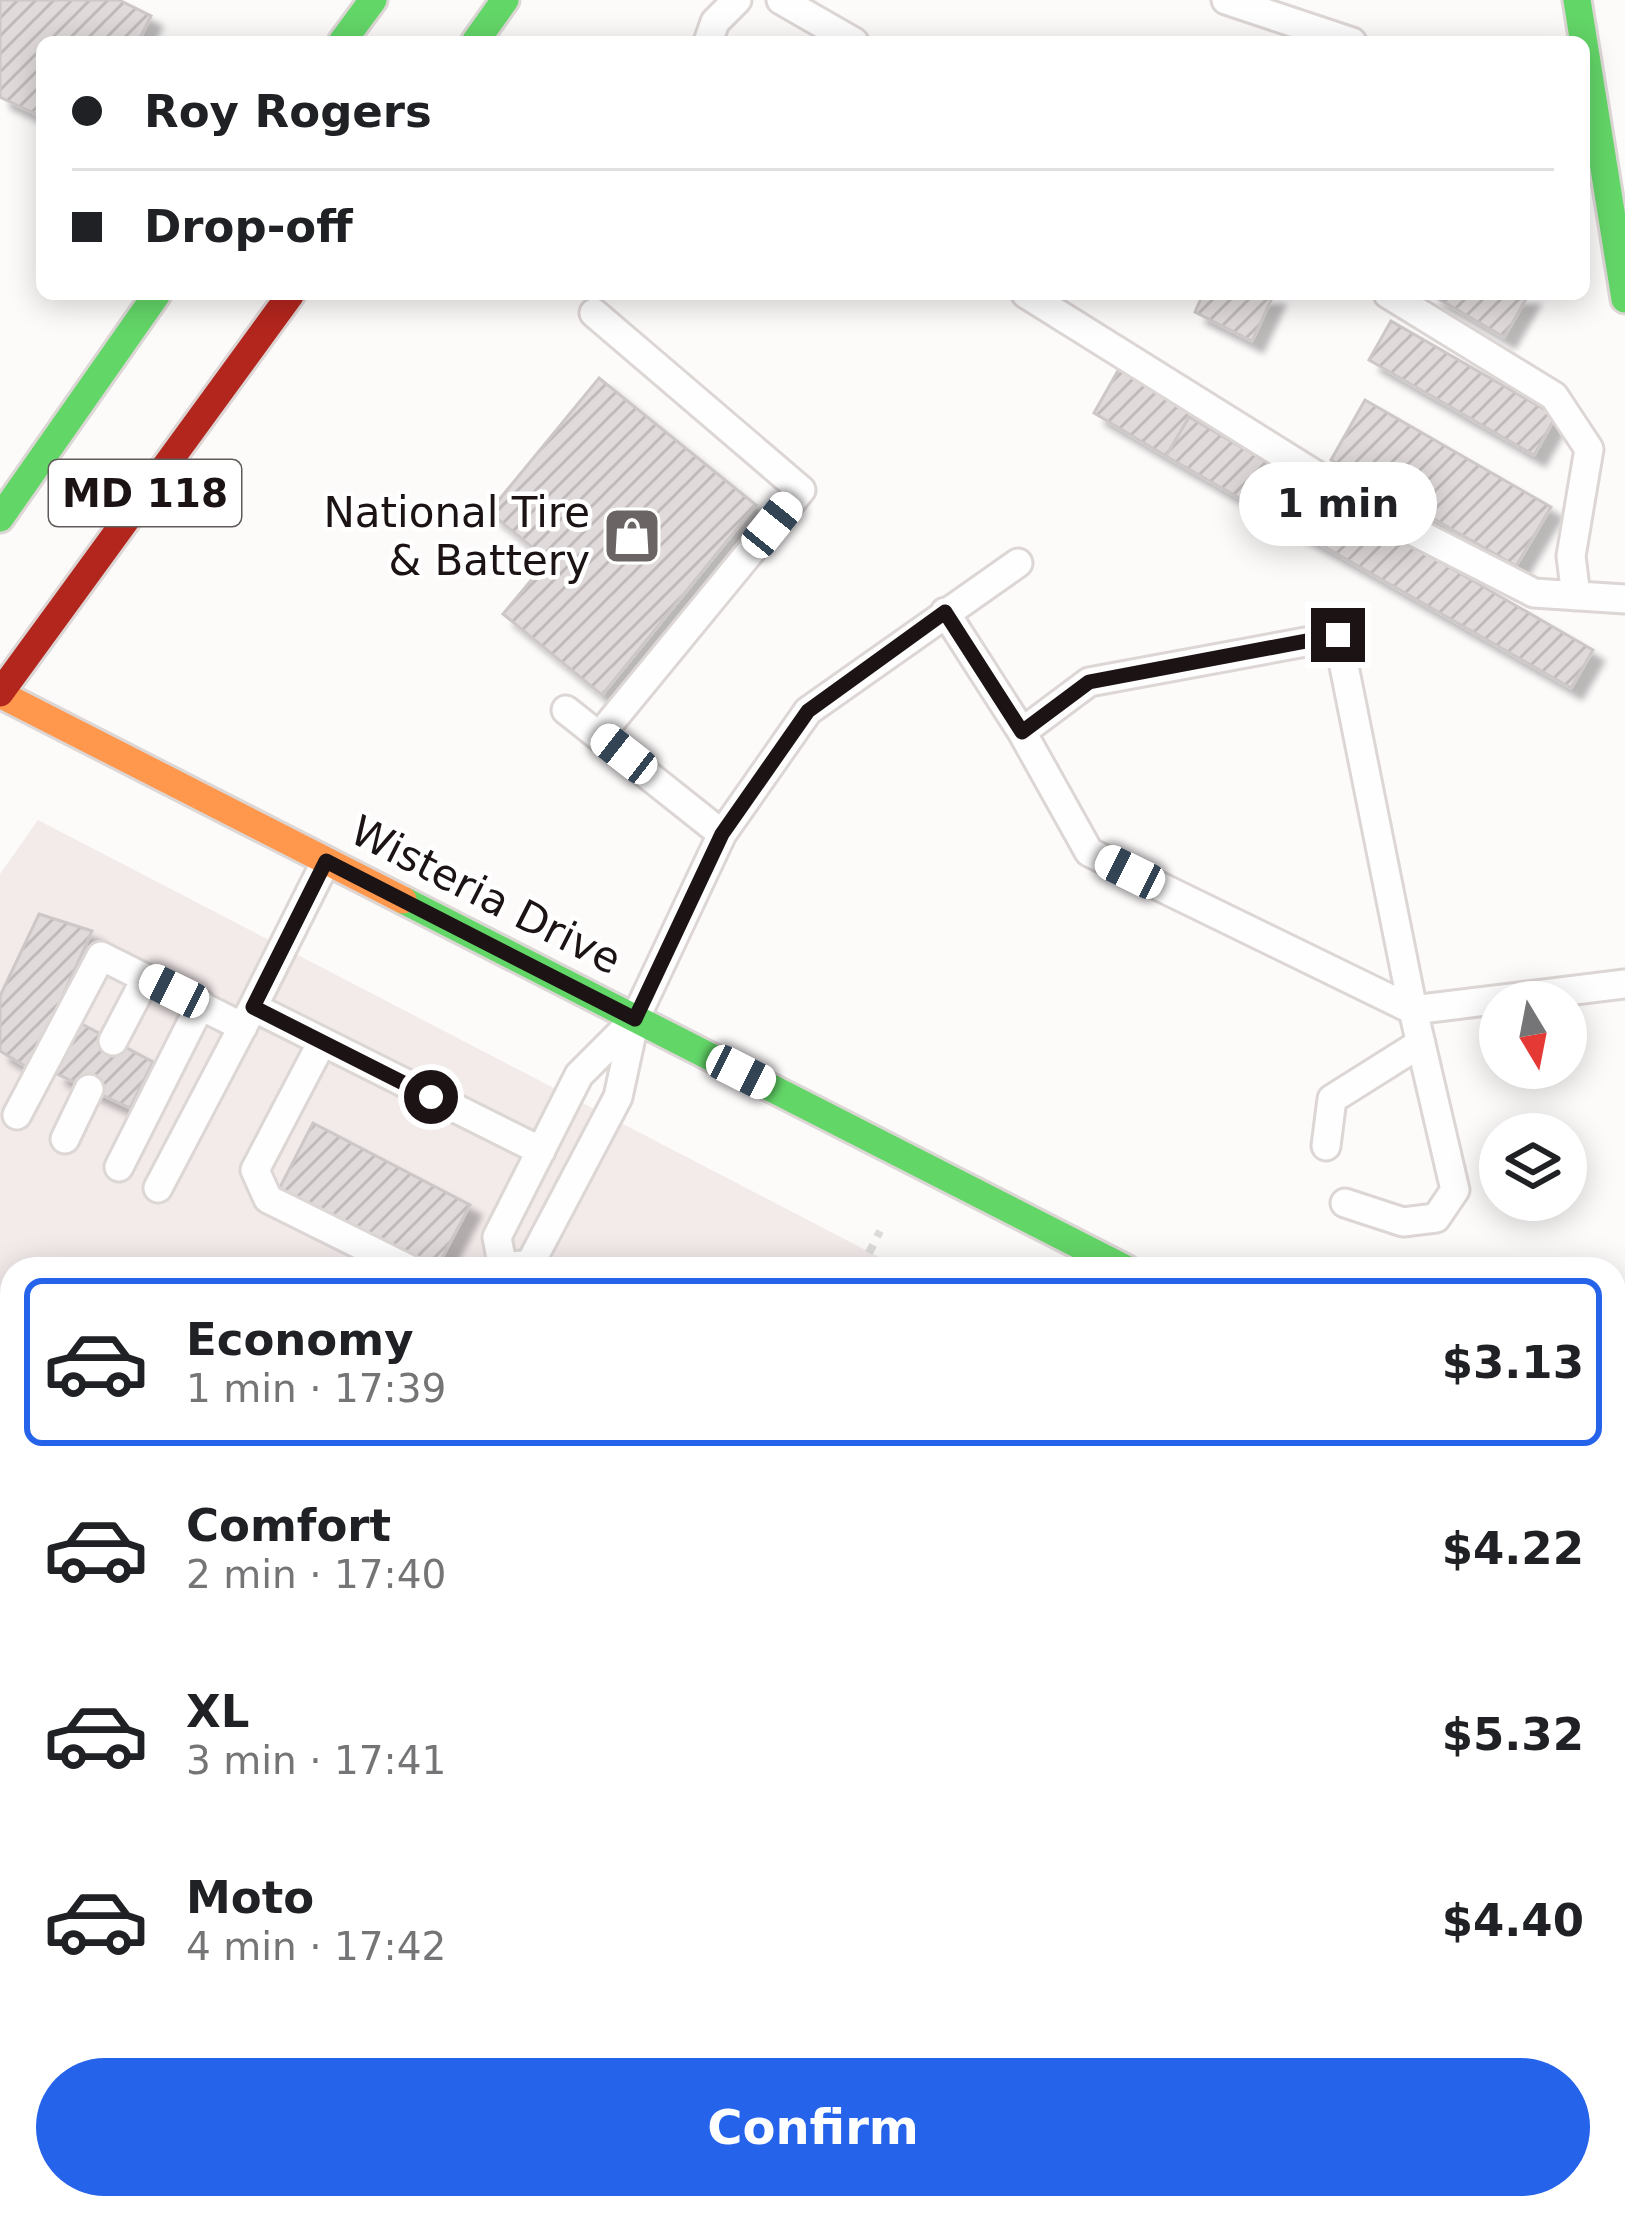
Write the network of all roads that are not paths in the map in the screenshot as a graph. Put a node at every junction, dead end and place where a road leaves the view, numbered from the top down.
1 (373, 0) edge
2 (505, 0) edge
3 (737, 0) edge
4 (781, 0) edge
5 (1226, 0) edge
6 (1577, 0) edge
7 (346, 36) edge
8 (479, 36) edge
9 (710, 36) edge
10 (844, 36) edge
11 (1334, 36) edge
12 (1582, 36) edge
13 (1590, 94) edge
14 (1625, 299) edge
15 (153, 300) edge
16 (287, 300) edge
17 (1037, 300) edge
18 (1398, 300) edge
19 (594, 313) dead end
20 (0, 518) edge
21 (1018, 563) dead end
22 (1576, 596) junction
23 (1625, 599) edge
24 (945, 612) junction
25 (0, 694) edge
26 (566, 710) dead end
27 (1022, 732) junction
28 (600, 735) junction
29 (722, 834) junction
30 (326, 861) junction
31 (146, 977) junction
32 (1625, 984) edge
33 (201, 1004) junction
34 (1413, 1010) junction
35 (248, 1017) junction
36 (635, 1019) junction
37 (113, 1041) dead end
38 (322, 1042) junction
39 (1421, 1043) junction
40 (89, 1089) dead end
41 (17, 1114) dead end
42 (65, 1139) dead end
43 (1326, 1146) dead end
44 (541, 1151) junction
45 (119, 1167) dead end
46 (158, 1188) dead end
47 (1345, 1203) dead end
48 (385, 1257) edge
49 (501, 1257) edge
50 (534, 1257) edge
51 (1102, 1257) edge

1 - 7 street
2 - 8 street
3 - 9 lane
4 - 10 lane
5 - 11 lane
6 - 12 street
13 - 14 street
15 - 20 street, MD 118
16 - 25 street, MD 118
17 - 22 lane
18 - 22 lane
19 - 28 lane
21 - 24 lane
22 - 23 lane
24 - 27 lane
24 - 29 lane
25 - 30 street, Wisteria Drive
26 - 28 lane
27 - 34 lane
27 - 34 lane
28 - 29 lane
29 - 36 lane
30 - 35 lane
30 - 36 street, Wisteria Drive
31 - 33 lane
31 - 37 lane
31 - 41 lane
32 - 34 lane
33 - 35 lane
33 - 45 lane
34 - 39 lane
35 - 38 lane
35 - 46 lane
36 - 44 lane
36 - 50 lane
36 - 51 street, Wisteria Drive
38 - 44 lane
38 - 48 lane
39 - 43 lane
39 - 47 lane
40 - 42 lane
44 - 49 lane

